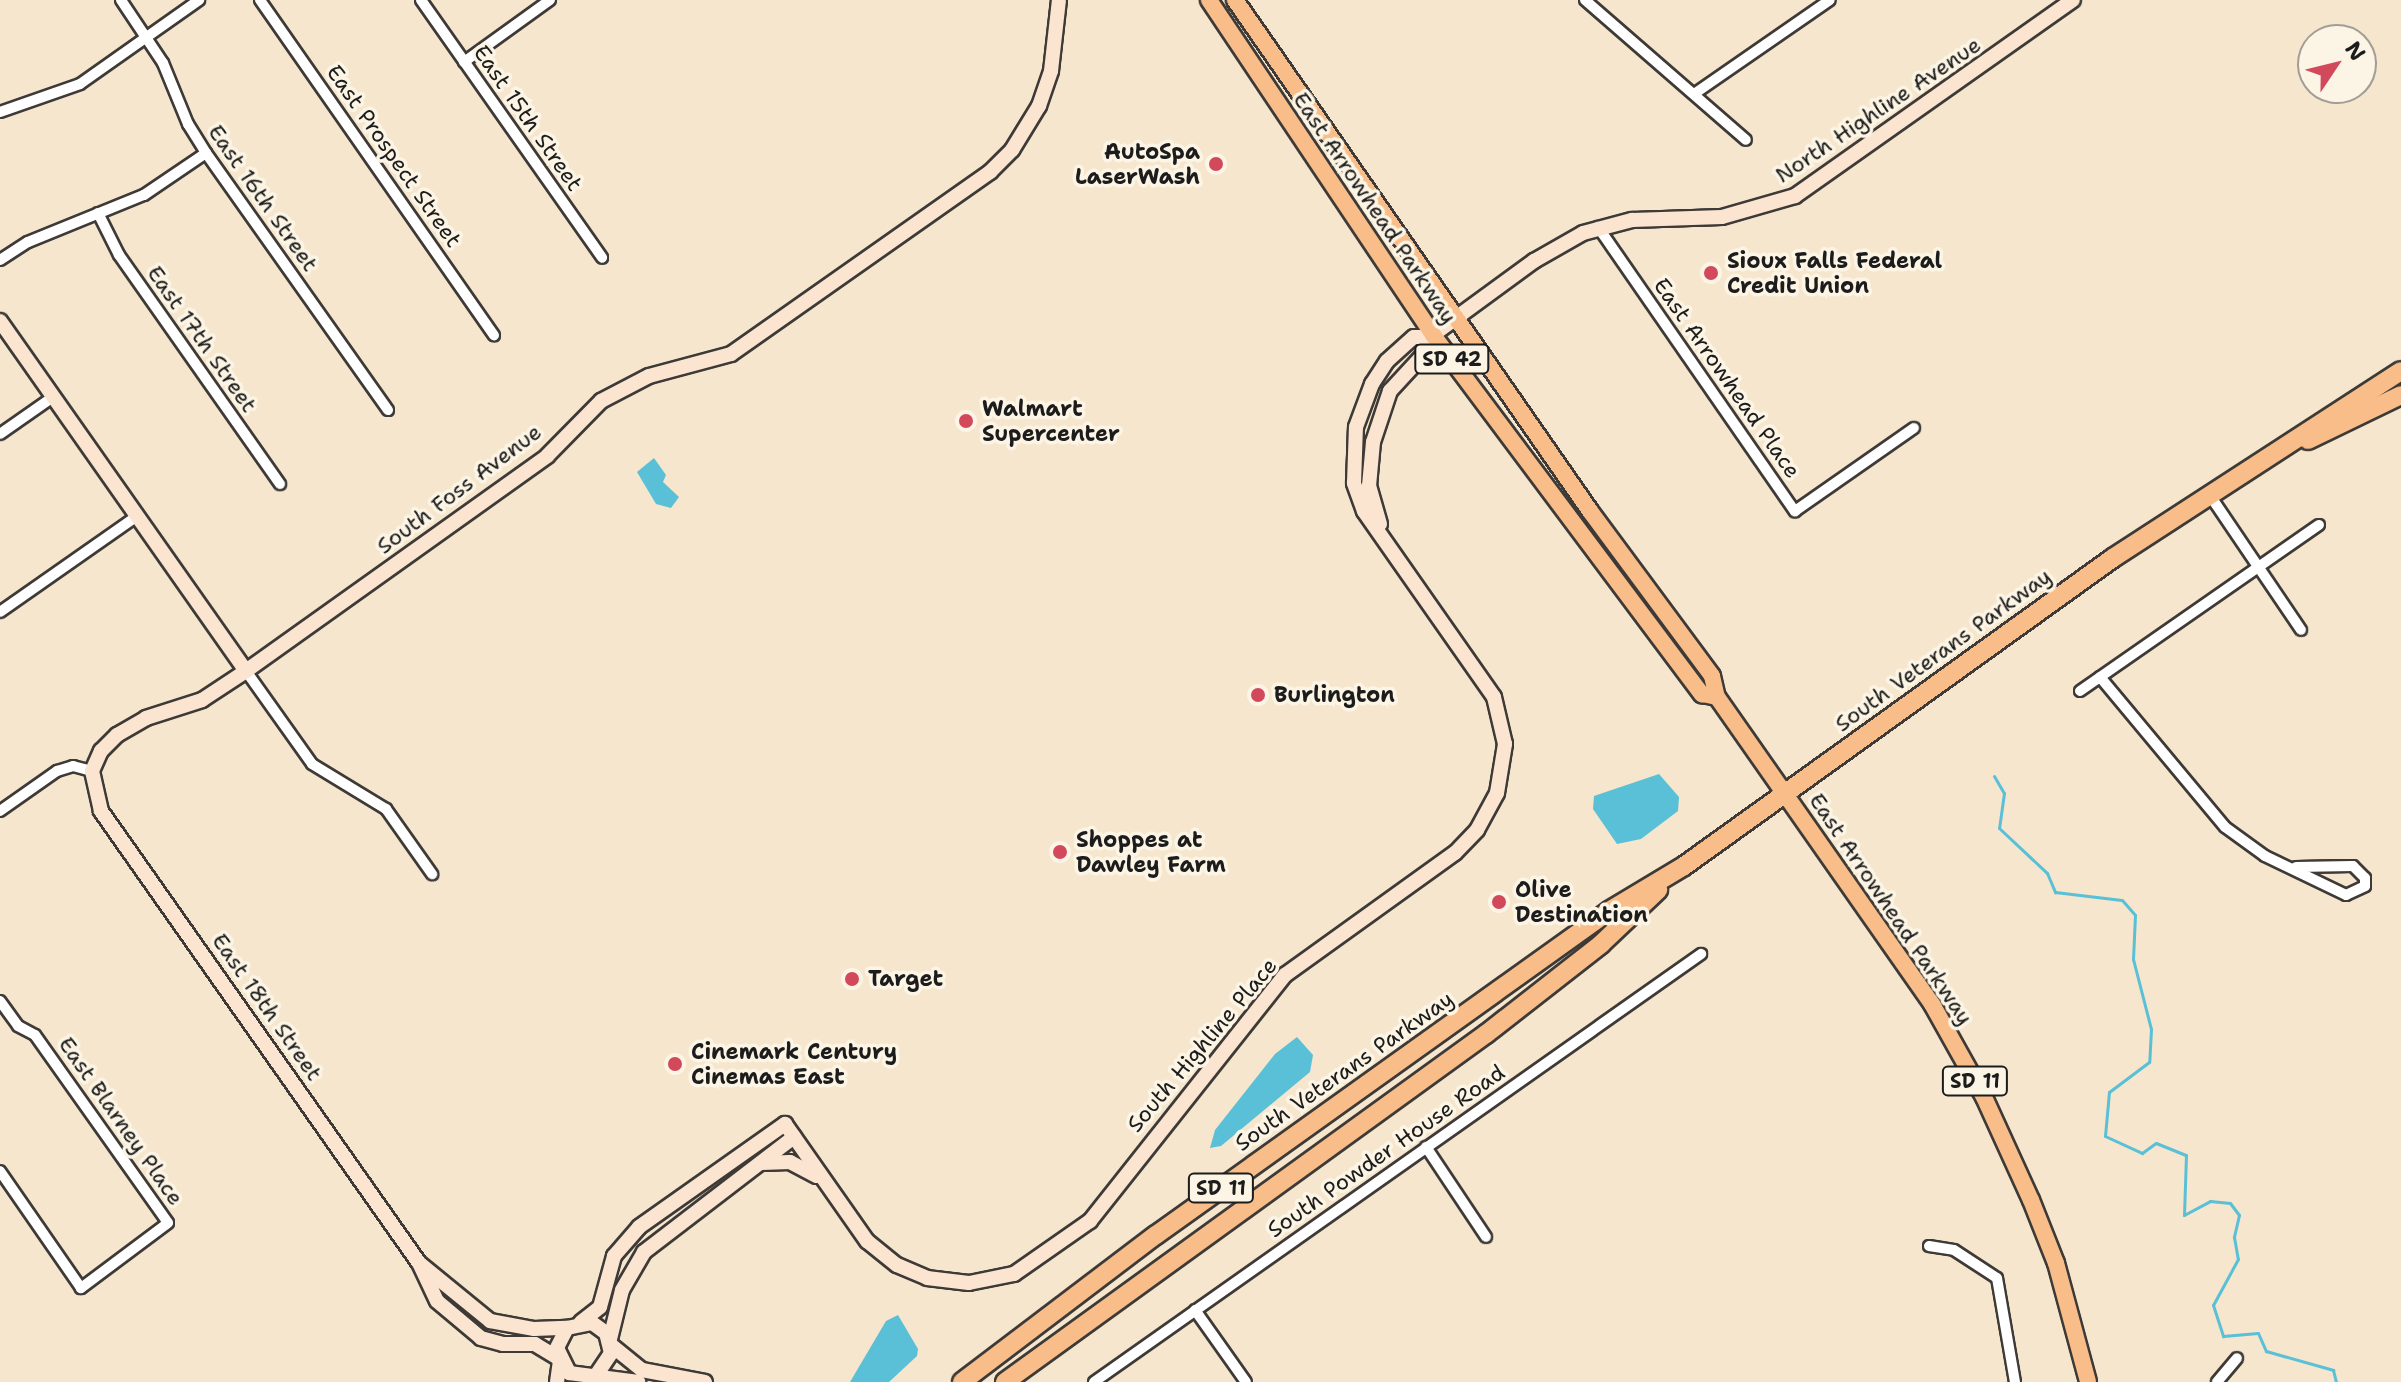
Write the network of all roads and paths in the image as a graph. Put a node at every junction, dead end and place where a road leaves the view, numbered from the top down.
1 (121, 0) edge
2 (199, 0) edge
3 (260, 0) edge
4 (421, 0) edge
5 (550, 0) edge
6 (1059, 0) edge
7 (1209, 0) edge
8 (1235, 0) edge
9 (1830, 0) edge
10 (2073, 0) edge
11 (1588, 1) edge
12 (147, 37) junction
13 (464, 62) junction
14 (1694, 94) junction
15 (0, 112) edge
16 (1746, 140) dead end
17 (206, 153) junction
18 (98, 213) junction
19 (1598, 227) junction
20 (602, 258) dead end
21 (0, 260) edge
22 (1456, 319) junction
23 (0, 321) edge
24 (494, 335) dead end
25 (1432, 336) junction
26 (2401, 371) edge
27 (2401, 395) edge
28 (53, 397) junction
29 (388, 410) dead end
30 (1914, 428) dead end
31 (0, 434) edge
32 (2233, 476) junction
33 (280, 484) dead end
34 (2208, 493) junction
35 (137, 516) junction
36 (2319, 525) dead end
37 (1385, 536) junction
38 (2259, 566) junction
39 (0, 612) edge
40 (2301, 630) dead end
41 (246, 671) junction
42 (2100, 677) junction
43 (2080, 691) dead end
44 (1717, 697) junction
45 (92, 771) junction
46 (1787, 794) junction
47 (0, 811) edge
48 (1684, 866) junction
49 (2296, 867) junction
50 (432, 874) dead end
51 (1701, 954) dead end
52 (0, 1001) edge
53 (794, 1137) junction
54 (1426, 1147) junction
55 (746, 1169) junction
56 (0, 1171) edge
57 (829, 1188) junction
58 (1486, 1237) dead end
59 (1929, 1246) dead end
60 (419, 1263) junction
61 (1195, 1310) junction
62 (574, 1325) junction
63 (611, 1342) junction
64 (2237, 1358) dead end
65 (559, 1359) junction
66 (590, 1378) edge
67 (557, 1382) edge
68 (638, 1382) edge
69 (705, 1382) edge
70 (962, 1382) edge
71 (1005, 1382) edge
72 (1094, 1382) edge
73 (1246, 1382) edge
74 (2015, 1382) edge
75 (2088, 1382) edge
76 (2217, 1382) edge

1 - 12 street, East 16th Street
2 - 12 street
3 - 24 street, East Prospect Street
4 - 13 street, East 15th Street
5 - 13 street
6 - 41 street, South Foss Avenue
7 - 25 main road, East Arrowhead Parkway / SD 42
8 - 22 main road, East Arrowhead Parkway / SD 42
9 - 14 street
10 - 19 street, North Highline Avenue
11 - 14 street
12 - 15 street
12 - 17 street, East 16th Street
13 - 20 street, East 15th Street
14 - 16 street
17 - 18 street
17 - 29 street, East 16th Street
18 - 21 street
18 - 33 street, East 17th Street
19 - 22 street, North Highline Avenue
19 - 30 street, East Arrowhead Place
22 - 25 street, North Highline Avenue
22 - 44 main road, East Arrowhead Parkway / SD 42
23 - 28 street
25 - 37 street, South Highline Place
25 - 37 street, South Highline Place
25 - 44 main road, East Arrowhead Parkway / SD 42
26 - 32 highway
27 - 32 highway
28 - 31 street
28 - 35 street
32 - 34 highway, South Veterans Parkway
34 - 38 street
34 - 46 highway, South Veterans Parkway
35 - 39 street
35 - 41 street
36 - 38 street
37 - 57 street, South Highline Place
38 - 40 street
38 - 42 street
41 - 45 street, South Foss Avenue
41 - 50 street
42 - 43 street
42 - 49 street
44 - 46 main road, East Arrowhead Parkway / SD 42
45 - 47 street
45 - 60 street, East 18th Street
46 - 48 highway, South Veterans Parkway / SD 11
46 - 75 main road, East Arrowhead Parkway / SD 11
48 - 70 highway, South Veterans Parkway / SD 11
48 - 71 highway, South Veterans Parkway / SD 11
49 - 49 street
51 - 54 street, South Powder House Road
52 - 56 street, East Blarney Place
53 - 55 street
53 - 57 street, South Highline Place
53 - 62 street, South Highline Place
54 - 58 street
54 - 61 street, South Powder House Road
55 - 57 street
55 - 63 street
59 - 74 street
60 - 62 street, East 18th Street
60 - 65 street, East 18th Street
61 - 72 street, South Powder House Road
61 - 73 street
62 - 63 street
62 - 65 street
63 - 66 street
63 - 69 street
64 - 76 street
65 - 66 street, East 18th Street
65 - 67 street
66 - 68 street, East 18th Street

